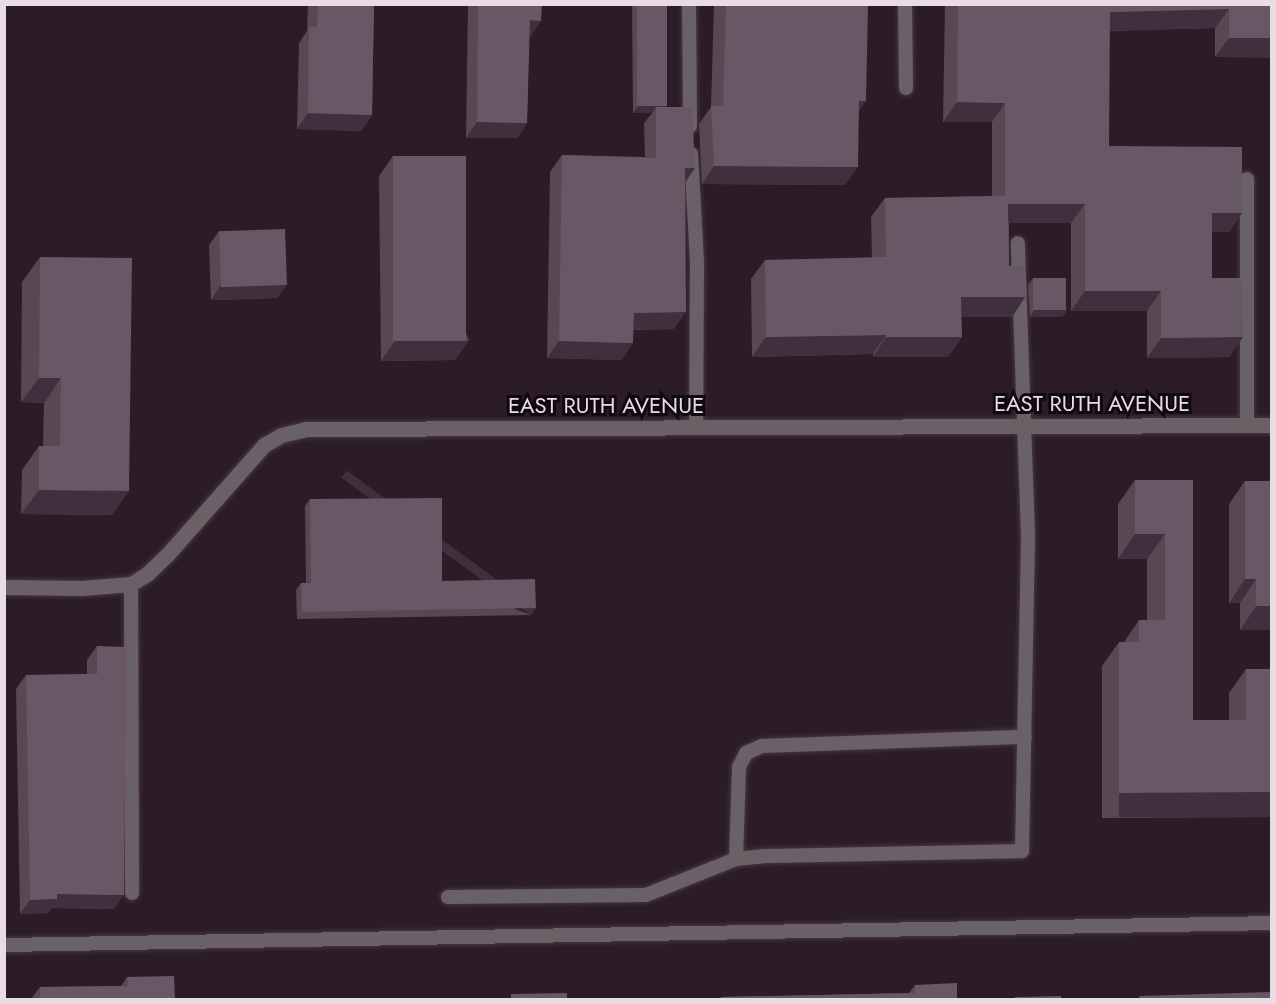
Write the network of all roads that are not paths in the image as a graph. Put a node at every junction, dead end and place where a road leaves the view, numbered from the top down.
1 (689, 4) edge
2 (905, 4) edge
3 (906, 88) dead end
4 (1247, 179) dead end
5 (1018, 243) dead end
6 (1272, 425) edge
7 (1247, 426) junction
8 (1026, 427) junction
9 (696, 428) junction
10 (131, 584) junction
11 (4, 587) edge
12 (1025, 737) junction
13 (736, 859) junction
14 (132, 893) dead end
15 (448, 897) dead end
16 (1272, 923) edge
17 (4, 945) edge

1 - 9 lane
2 - 3 lane
4 - 7 lane
5 - 8 lane
6 - 7 street, EAST RUTH AVENUE
7 - 8 street, EAST RUTH AVENUE
8 - 9 street, EAST RUTH AVENUE
8 - 12 lane
9 - 10 street, EAST RUTH AVENUE
10 - 11 street
10 - 14 lane
12 - 13 lane
12 - 13 lane
13 - 15 lane
16 - 17 lane

